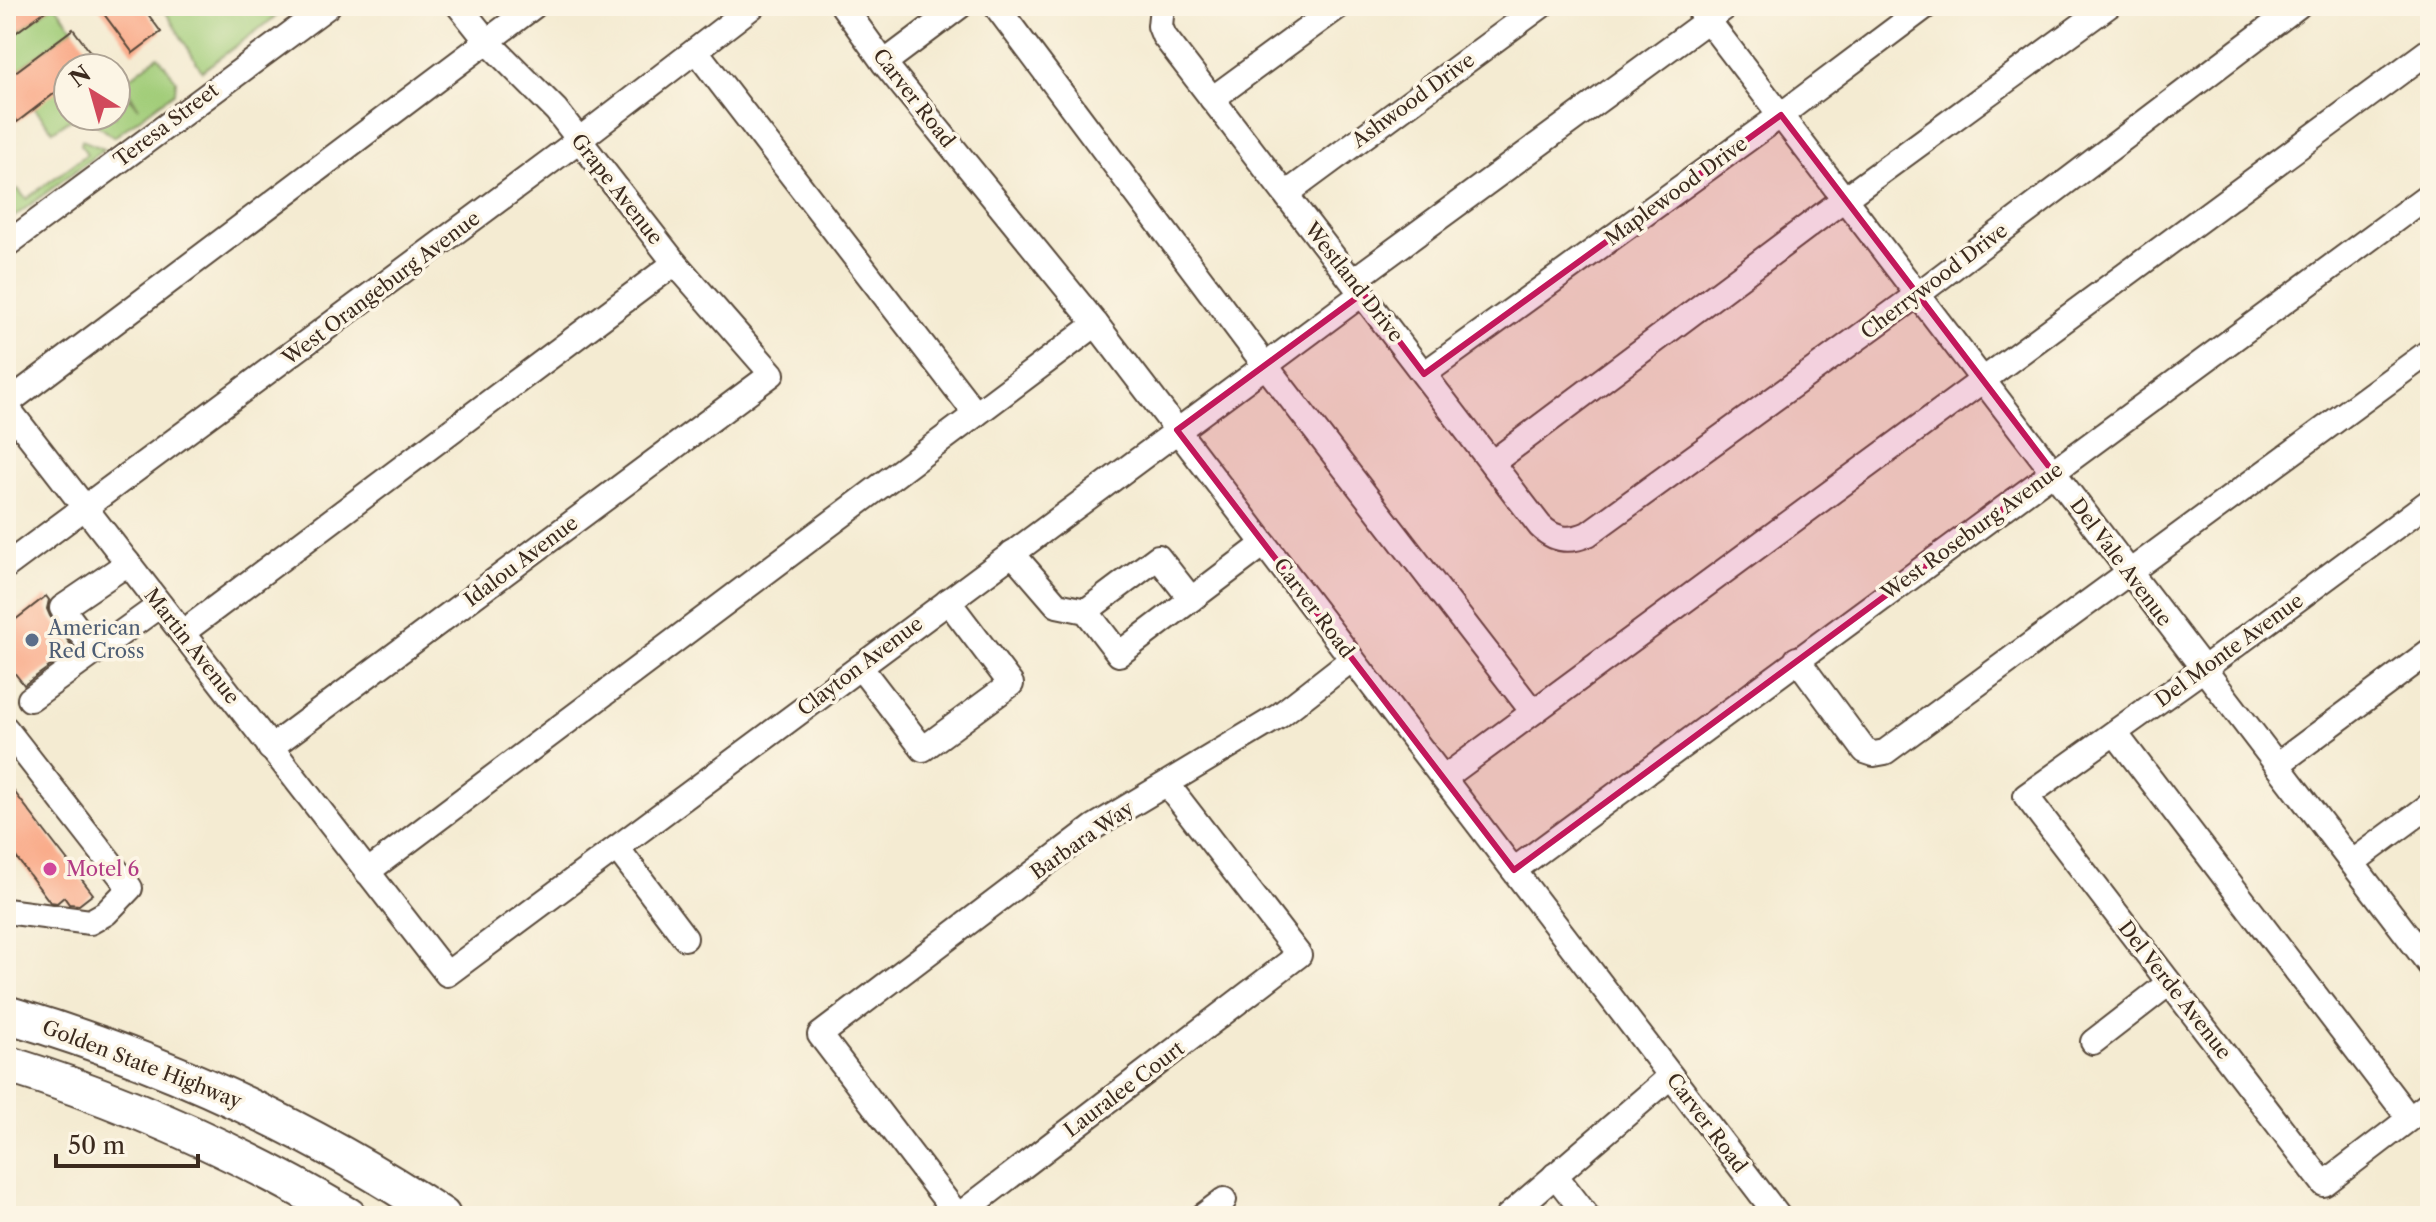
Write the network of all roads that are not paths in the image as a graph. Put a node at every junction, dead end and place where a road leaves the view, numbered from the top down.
1 (328, 6) edge
2 (459, 6) edge
3 (534, 6) edge
4 (753, 6) edge
5 (843, 6) edge
6 (960, 6) edge
7 (996, 6) edge
8 (1339, 6) edge
9 (1541, 6) edge
10 (1926, 6) edge
11 (2108, 6) edge
12 (2298, 6) edge
13 (1160, 10) edge
14 (1710, 11) edge
15 (487, 41) junction
16 (2430, 50) edge
17 (696, 51) junction
18 (884, 63) junction
19 (1212, 99) junction
20 (1781, 115) junction
21 (579, 140) junction
22 (1286, 194) junction
23 (2430, 194) edge
24 (1844, 199) junction
25 (6, 245) edge
26 (675, 263) junction
27 (1358, 286) junction
28 (1917, 295) junction
29 (1096, 324) junction
30 (2430, 351) edge
31 (1265, 365) junction
32 (772, 374) joint
33 (1424, 374) junction
34 (1983, 380) junction
35 (6, 405) edge
36 (976, 414) junction
37 (1177, 430) junction
38 (1492, 463) junction
39 (2053, 472) junction
40 (2430, 501) edge
41 (85, 509) junction
42 (1563, 539) joint
43 (1264, 544) junction
44 (1012, 553) junction
45 (128, 563) junction
46 (6, 566) edge
47 (2129, 571) junction
48 (1191, 599) junction
49 (948, 601) junction
50 (160, 605) junction
51 (1086, 611) junction
52 (182, 633) junction
53 (2430, 651) edge
54 (95, 652) junction
55 (1352, 659) junction
56 (1797, 659) junction
57 (860, 667) junction
58 (2202, 670) junction
59 (30, 699) dead end
60 (1533, 712) junction
61 (6, 729) edge
62 (2115, 733) junction
63 (270, 748) junction
64 (2277, 765) junction
65 (1444, 778) junction
66 (1167, 784) junction
67 (2026, 796) joint
68 (2430, 805) edge
69 (617, 848) junction
70 (2353, 862) junction
71 (1514, 870) junction
72 (372, 879) junction
73 (10, 907) edge
74 (685, 938) dead end
75 (2428, 960) edge
76 (2169, 983) junction
77 (6, 1014) edge
78 (820, 1035) joint
79 (2093, 1042) dead end
80 (6, 1064) edge
81 (1671, 1076) junction
82 (6, 1081) edge
83 (92, 1093) junction
84 (2430, 1103) edge
85 (2409, 1118) junction
86 (1555, 1175) junction
87 (1224, 1200) dead end
88 (348, 1216) edge
89 (442, 1216) edge
90 (1203, 1216) edge
91 (1508, 1216) edge
92 (1587, 1216) edge
93 (1778, 1216) edge

1 - 25 street, Teresa Street
2 - 15 street, Grape Avenue
3 - 15 street
4 - 17 street, West Orangeburg Avenue
5 - 18 street, Carver Road
6 - 18 street
7 - 31 street
8 - 19 street
9 - 22 street, Ashwood Drive
10 - 20 street, Maplewood Drive
11 - 24 street
12 - 28 street, Cherrywood Drive
13 - 19 street, Westland Drive
14 - 20 street, Del Vale Avenue
14 - 27 street, Clayton Avenue
15 - 21 street, Grape Avenue
15 - 35 street
16 - 34 street
17 - 21 street, West Orangeburg Avenue
17 - 36 street
18 - 29 street, Carver Road
19 - 22 street, Westland Drive
20 - 24 street, Del Vale Avenue
20 - 33 street, Maplewood Drive
21 - 26 street, Grape Avenue
21 - 41 street, West Orangeburg Avenue
22 - 27 street, Westland Drive
23 - 39 street, West Roseburg Avenue
24 - 28 street, Del Vale Avenue
24 - 38 street
26 - 32 street, Grape Avenue
26 - 52 street
27 - 31 street, Clayton Avenue
27 - 33 street, Westland Drive
28 - 34 street, Del Vale Avenue
28 - 42 street, Cherrywood Drive
29 - 36 street
29 - 37 street, Carver Road
30 - 47 street
31 - 37 street, Clayton Avenue
31 - 60 street
32 - 63 street, Idalou Avenue
33 - 38 street, Westland Drive
34 - 39 street, Del Vale Avenue
34 - 60 street
35 - 41 street, Martin Avenue
36 - 72 street
37 - 43 street, Carver Road
37 - 44 street, Clayton Avenue
38 - 42 street, Westland Drive
39 - 47 street, Del Vale Avenue
39 - 56 street, West Roseburg Avenue
40 - 58 street, Del Monte Avenue
41 - 45 street, Martin Avenue
41 - 46 street, West Orangeburg Avenue
43 - 48 street
43 - 55 street, Carver Road
44 - 49 street, Clayton Avenue
44 - 51 street
45 - 50 street, Martin Avenue
45 - 54 street
47 - 56 street
47 - 58 street, Del Vale Avenue
48 - 51 street
48 - 51 street
49 - 57 street, Clayton Avenue
49 - 57 street
50 - 52 street, Martin Avenue
50 - 54 street
52 - 63 street, Martin Avenue
53 - 64 street
54 - 59 street
55 - 65 street, Carver Road
55 - 66 street, Barbara Way
56 - 71 street, West Roseburg Avenue
57 - 69 street, Clayton Avenue
58 - 62 street, Del Monte Avenue
58 - 64 street, Del Vale Avenue
60 - 65 street
61 - 73 street
62 - 67 street, Del Monte Avenue
62 - 85 street
63 - 72 street, Martin Avenue
64 - 70 street, Del Vale Avenue
65 - 71 street, Carver Road
66 - 78 street, Barbara Way
66 - 78 street, Lauralee Court
67 - 76 street, Del Verde Avenue
68 - 70 street
69 - 72 street, Clayton Avenue
69 - 74 street
70 - 75 street, Del Vale Avenue
71 - 81 street, Carver Road
76 - 79 street
76 - 85 street, Del Verde Avenue
77 - 89 highway, Golden State Highway
80 - 83 highway
81 - 86 street
81 - 93 street, Carver Road
82 - 83 highway
83 - 88 highway
84 - 85 street
86 - 91 street
86 - 92 street
87 - 90 street

